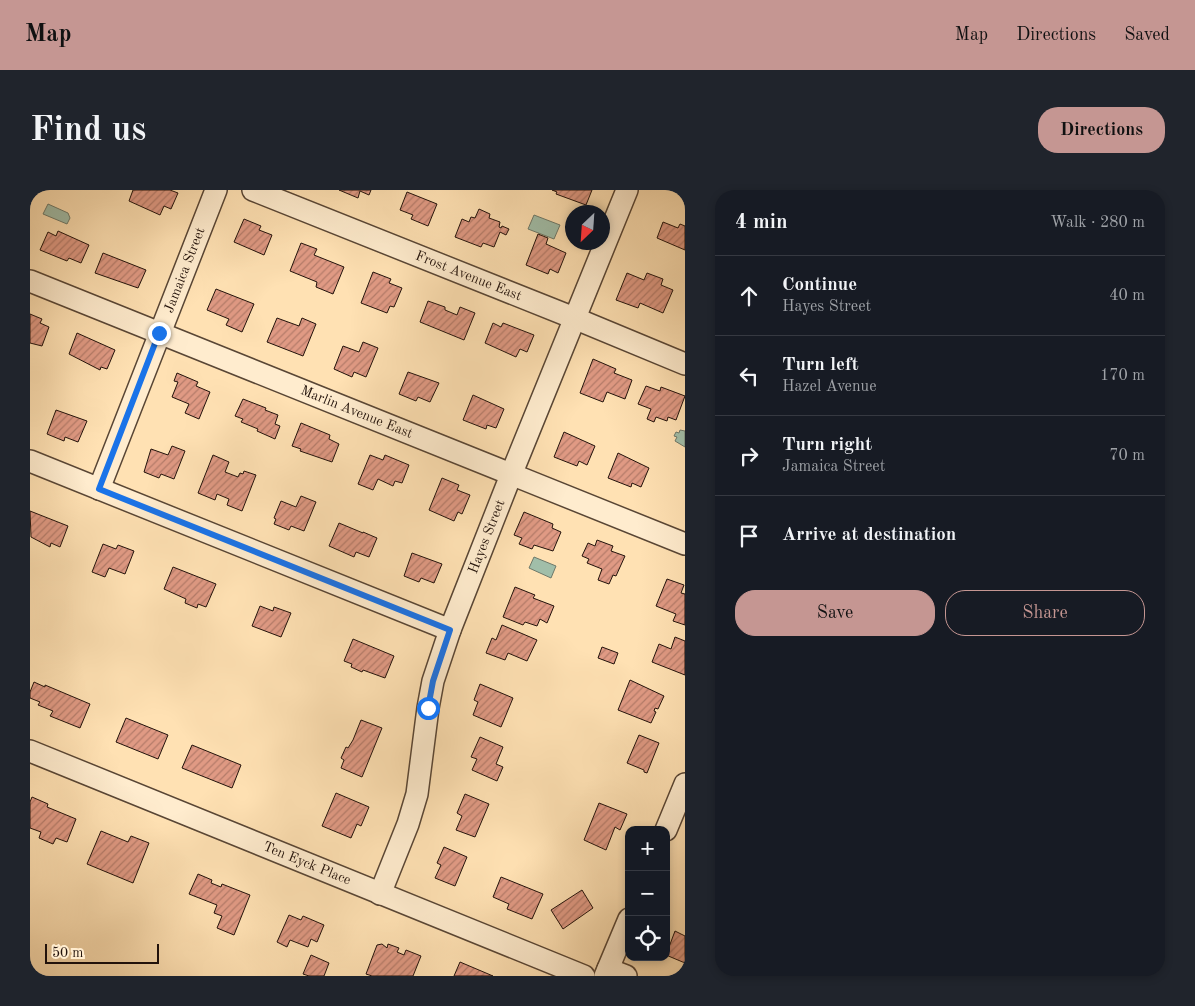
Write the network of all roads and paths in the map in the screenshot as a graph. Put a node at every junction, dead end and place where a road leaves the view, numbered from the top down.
1 (216, 190) edge
2 (253, 190) edge
3 (627, 190) edge
4 (30, 281) edge
5 (574, 318) junction
6 (159, 333) junction
7 (685, 364) edge
8 (30, 462) edge
9 (511, 475) junction
10 (99, 489) junction
11 (685, 544) edge
12 (450, 630) junction
13 (30, 751) edge
14 (685, 784) edge
15 (674, 820) edge
16 (380, 894) junction
17 (625, 933) edge
18 (613, 974) edge
19 (584, 976) edge

1 - 6 street, Jamaica Street
2 - 5 street, Frost Avenue East
3 - 5 street, Hayes Street
4 - 6 street, Marlin Avenue East
5 - 7 street, Frost Avenue East
5 - 9 street, Hayes Street
6 - 9 street, Marlin Avenue East
6 - 10 street, Jamaica Street
8 - 10 street
9 - 11 street, Marlin Avenue East
9 - 12 street, Hayes Street
10 - 12 street
12 - 16 street, Hayes Street
13 - 16 street, Ten Eyck Place
14 - 15 street
16 - 19 street, Ten Eyck Place
17 - 18 street

